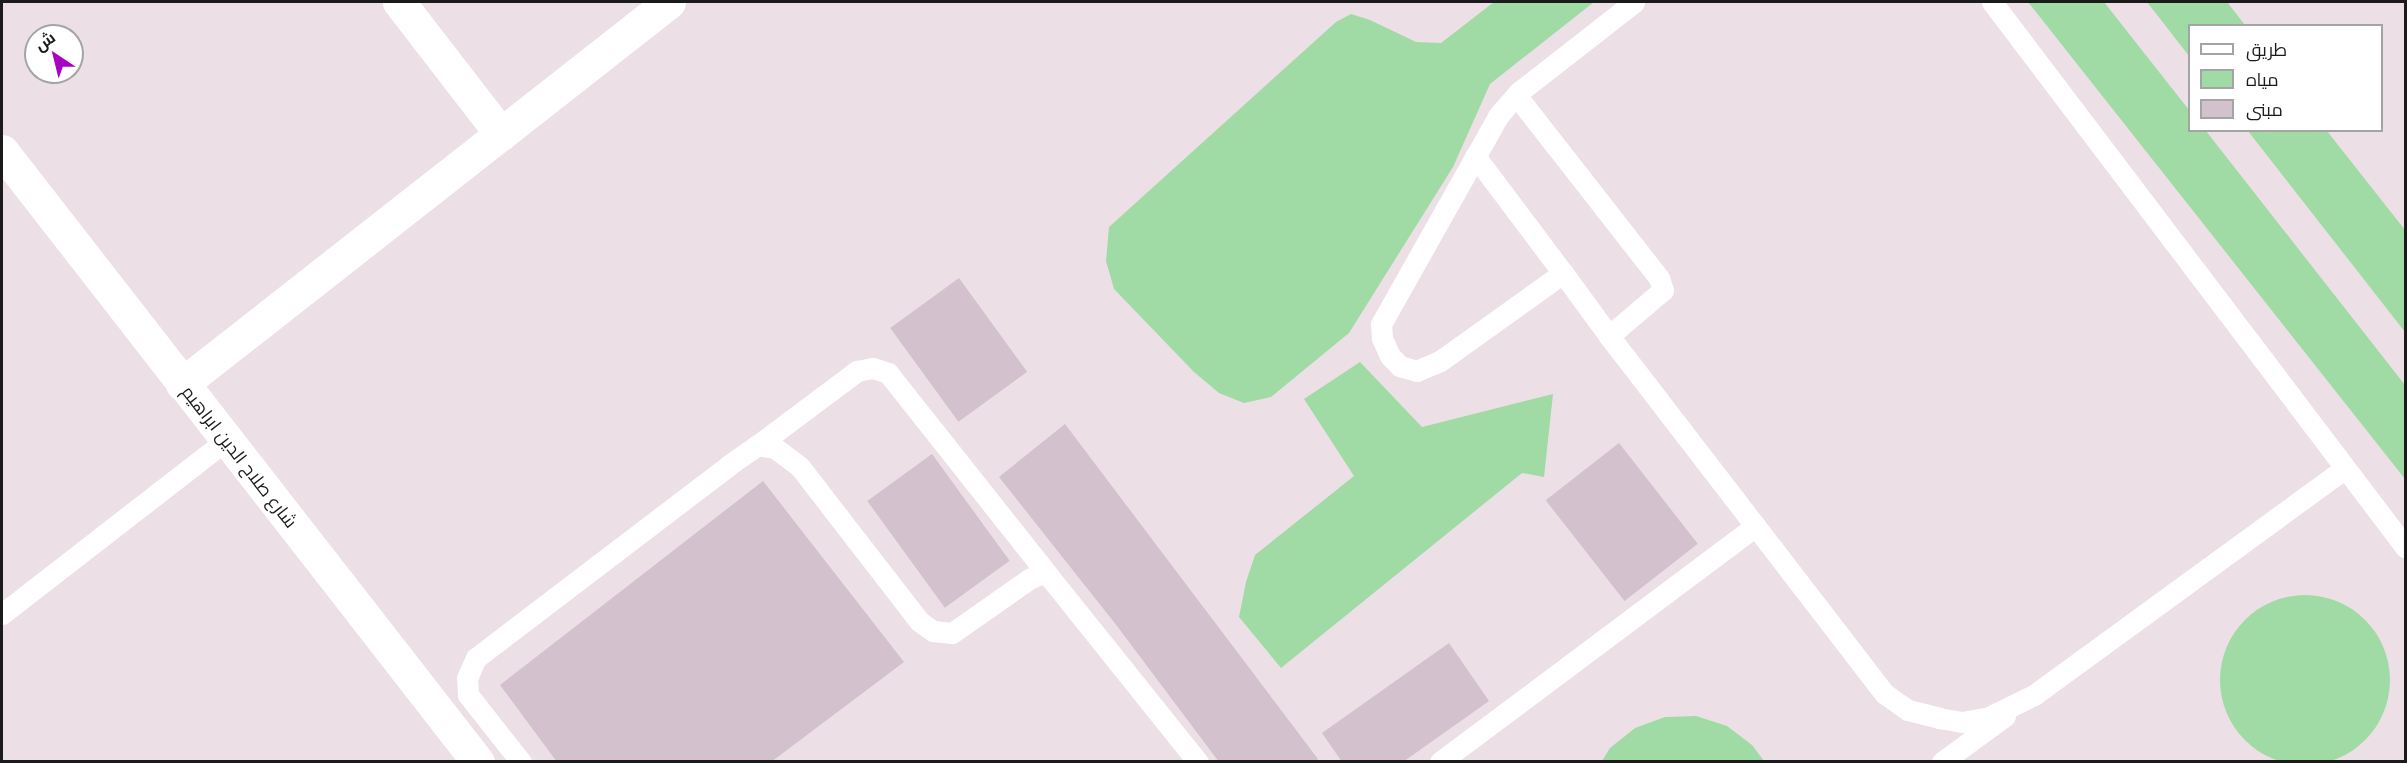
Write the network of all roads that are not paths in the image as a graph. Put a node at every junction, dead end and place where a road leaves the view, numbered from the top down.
1 (399, 2) edge
2 (669, 2) edge
3 (1635, 2) edge
4 (1992, 2) edge
5 (1516, 95) junction
6 (501, 134) junction
7 (2, 151) edge
8 (1475, 156) junction
9 (1563, 273) junction
10 (1609, 336) junction
11 (182, 384) junction
12 (226, 440) junction
13 (758, 445) junction
14 (2345, 468) junction
15 (1756, 526) junction
16 (2406, 548) edge
17 (1048, 575) junction
18 (2, 614) edge
19 (2034, 695) junction
20 (477, 762) edge
21 (521, 762) edge
22 (1198, 762) edge
23 (1440, 762) edge
24 (1942, 762) edge

1 - 6 street
2 - 6 street
3 - 5 lane
4 - 14 lane
5 - 8 lane
5 - 10 lane
6 - 11 street
7 - 11 street, شارع صلاح الدين ابراهيم
8 - 9 lane
8 - 9 lane
9 - 10 lane
10 - 15 lane
11 - 12 street, شارع صلاح الدين ابراهيم
12 - 18 lane
12 - 20 street, شارع صلاح الدين ابراهيم
13 - 17 lane
13 - 17 lane
13 - 21 lane
14 - 16 lane
14 - 19 lane
15 - 19 lane
15 - 23 lane
17 - 22 lane
19 - 24 lane

